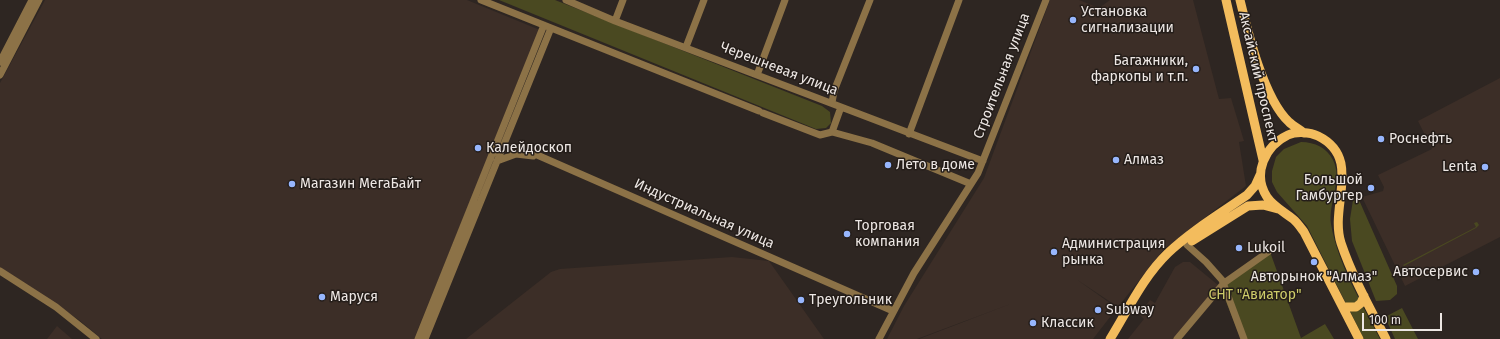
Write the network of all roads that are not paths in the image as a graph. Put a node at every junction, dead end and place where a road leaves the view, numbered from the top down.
1 (32, 0) edge
2 (39, 0) edge
3 (481, 0) edge
4 (566, 0) edge
5 (623, 0) edge
6 (704, 0) edge
7 (785, 0) edge
8 (870, 0) edge
9 (959, 0) edge
10 (1046, 0) edge
11 (1226, 0) edge
12 (1240, 0) edge
13 (615, 21) junction
14 (548, 26) junction
15 (686, 47) junction
16 (0, 62) edge
17 (757, 74) junction
18 (0, 75) edge
19 (832, 103) junction
20 (841, 107) junction
21 (832, 132) junction
22 (1304, 133) junction
23 (909, 134) junction
24 (502, 148) junction
25 (492, 154) junction
26 (1263, 160) junction
27 (497, 161) junction
28 (983, 161) junction
29 (558, 163) junction
30 (1260, 174) junction
31 (971, 184) junction
32 (1279, 209) junction
33 (1187, 245) junction
34 (1268, 252) dead end
35 (452, 263) junction
36 (0, 271) edge
37 (1152, 271) junction
38 (1224, 283) junction
39 (442, 288) junction
40 (1364, 296) junction
41 (1343, 307) junction
42 (893, 311) junction
43 (96, 339) edge
44 (418, 339) edge
45 (425, 339) edge
46 (879, 339) edge
47 (1110, 339) edge
48 (1177, 339) edge
49 (1244, 339) edge
50 (1359, 339) edge
51 (1386, 339) edge

1 - 16 street
2 - 18 street
3 - 14 street
4 - 13 street, Черешневая улица
5 - 13 street
6 - 15 street
7 - 17 street
8 - 19 street
9 - 23 street
10 - 28 street, Строительная улица
11 - 26 main road, Аксайский проспект
12 - 22 main road, Аксайский проспект
13 - 15 street, Черешневая улица
14 - 21 street
14 - 24 street
14 - 25 street
15 - 17 street, Черешневая улица
17 - 19 street, Черешневая улица
19 - 20 street, Черешневая улица
20 - 21 street
20 - 23 street, Черешневая улица
21 - 31 street
22 - 26 main road
22 - 40 main road
23 - 28 street, Черешневая улица
24 - 25 street
24 - 27 street
24 - 29 street, Индустриальная улица
25 - 35 street
26 - 30 main road
27 - 29 street
27 - 35 street
28 - 31 street, Строительная улица
29 - 42 street, Индустриальная улица
30 - 32 main road
30 - 37 main road
31 - 42 street, Строительная улица
32 - 33 main road
32 - 41 main road
33 - 37 main road
33 - 38 street
34 - 38 street
35 - 39 street
36 - 43 street
37 - 47 main road
38 - 48 street
38 - 49 street
39 - 44 street
39 - 45 street
40 - 41 main road
40 - 51 main road
41 - 50 main road
42 - 46 street, Строительная улица

